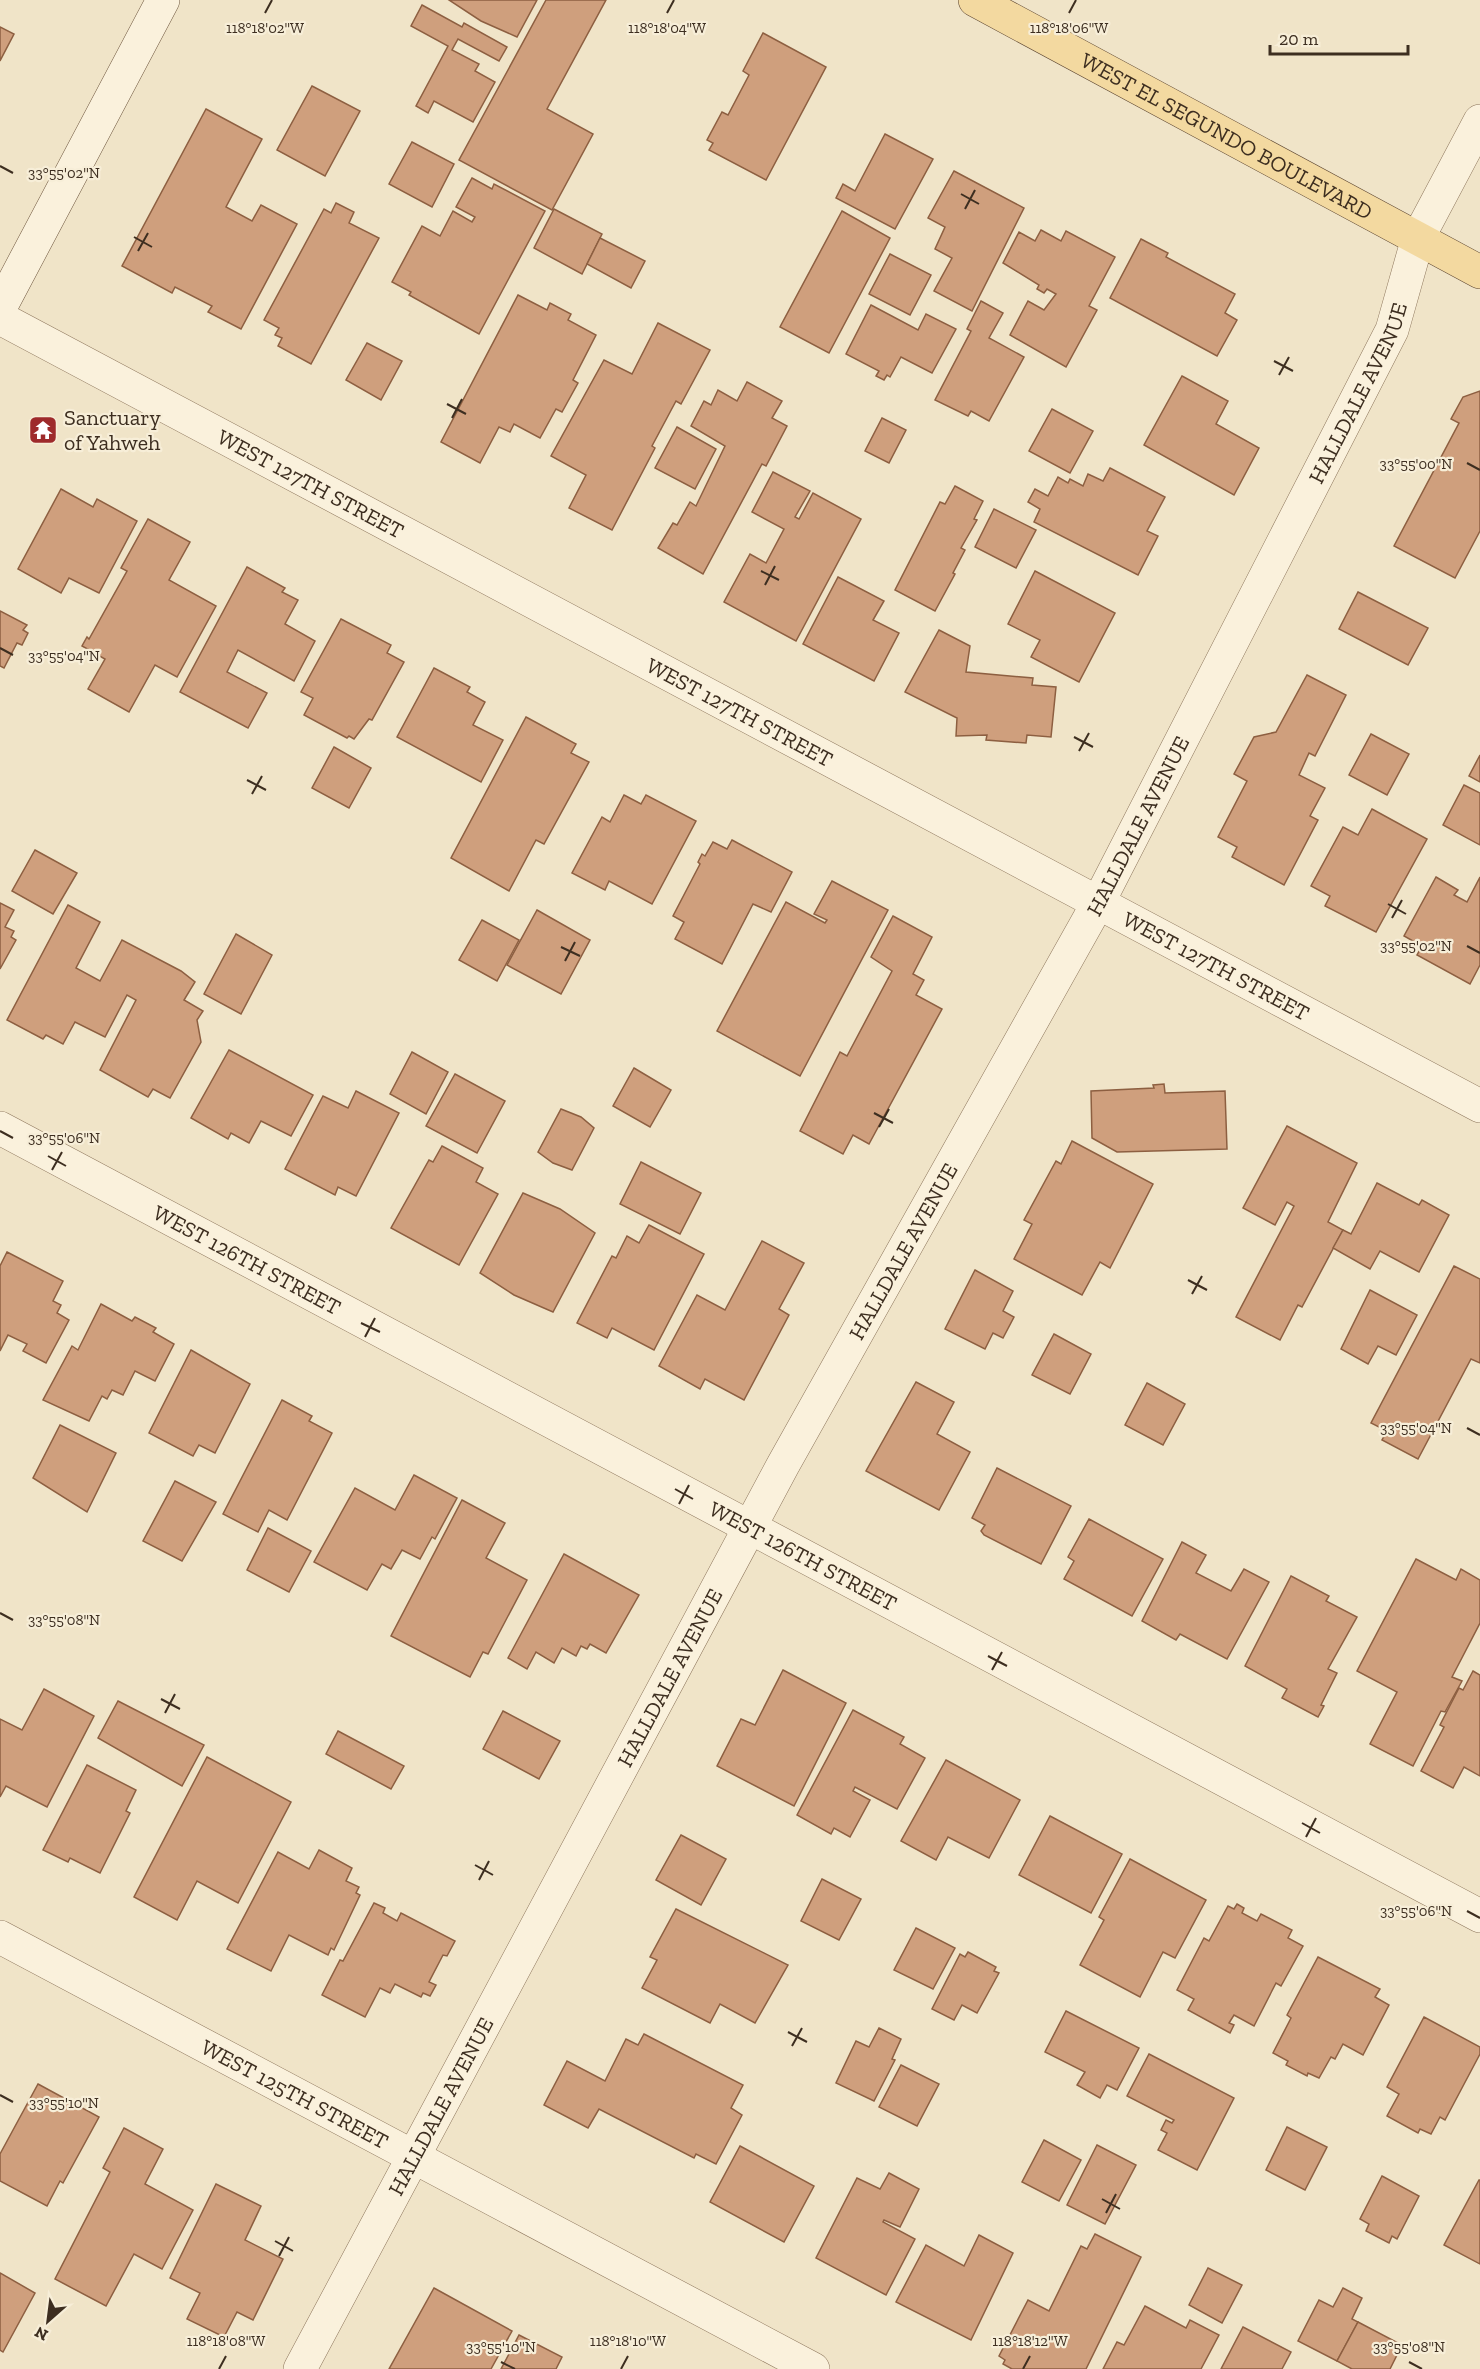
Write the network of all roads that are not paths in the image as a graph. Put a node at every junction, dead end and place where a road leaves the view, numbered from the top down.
1 (163, 0) edge
2 (975, 0) edge
3 (1480, 121) edge
4 (1418, 238) junction
5 (1480, 272) edge
6 (0, 308) edge
7 (0, 318) edge
8 (1098, 903) junction
9 (1480, 1106) edge
10 (0, 1128) edge
11 (749, 1528) junction
12 (1480, 1916) edge
13 (0, 1936) edge
14 (414, 2156) junction
15 (300, 2369) edge
16 (813, 2369) edge

1 - 6 street
2 - 4 main road, WEST EL SEGUNDO BOULEVARD
3 - 4 street, HALLDALE AVENUE
4 - 5 main road, WEST EL SEGUNDO BOULEVARD
4 - 8 street, HALLDALE AVENUE
7 - 8 street, WEST 127TH STREET
8 - 9 street, WEST 127TH STREET
8 - 11 street, HALLDALE AVENUE
10 - 11 street, WEST 126TH STREET
11 - 12 street, WEST 126TH STREET
11 - 14 street, HALLDALE AVENUE
13 - 14 street, WEST 125TH STREET
14 - 15 street, HALLDALE AVENUE
14 - 16 street, WEST 125TH STREET

